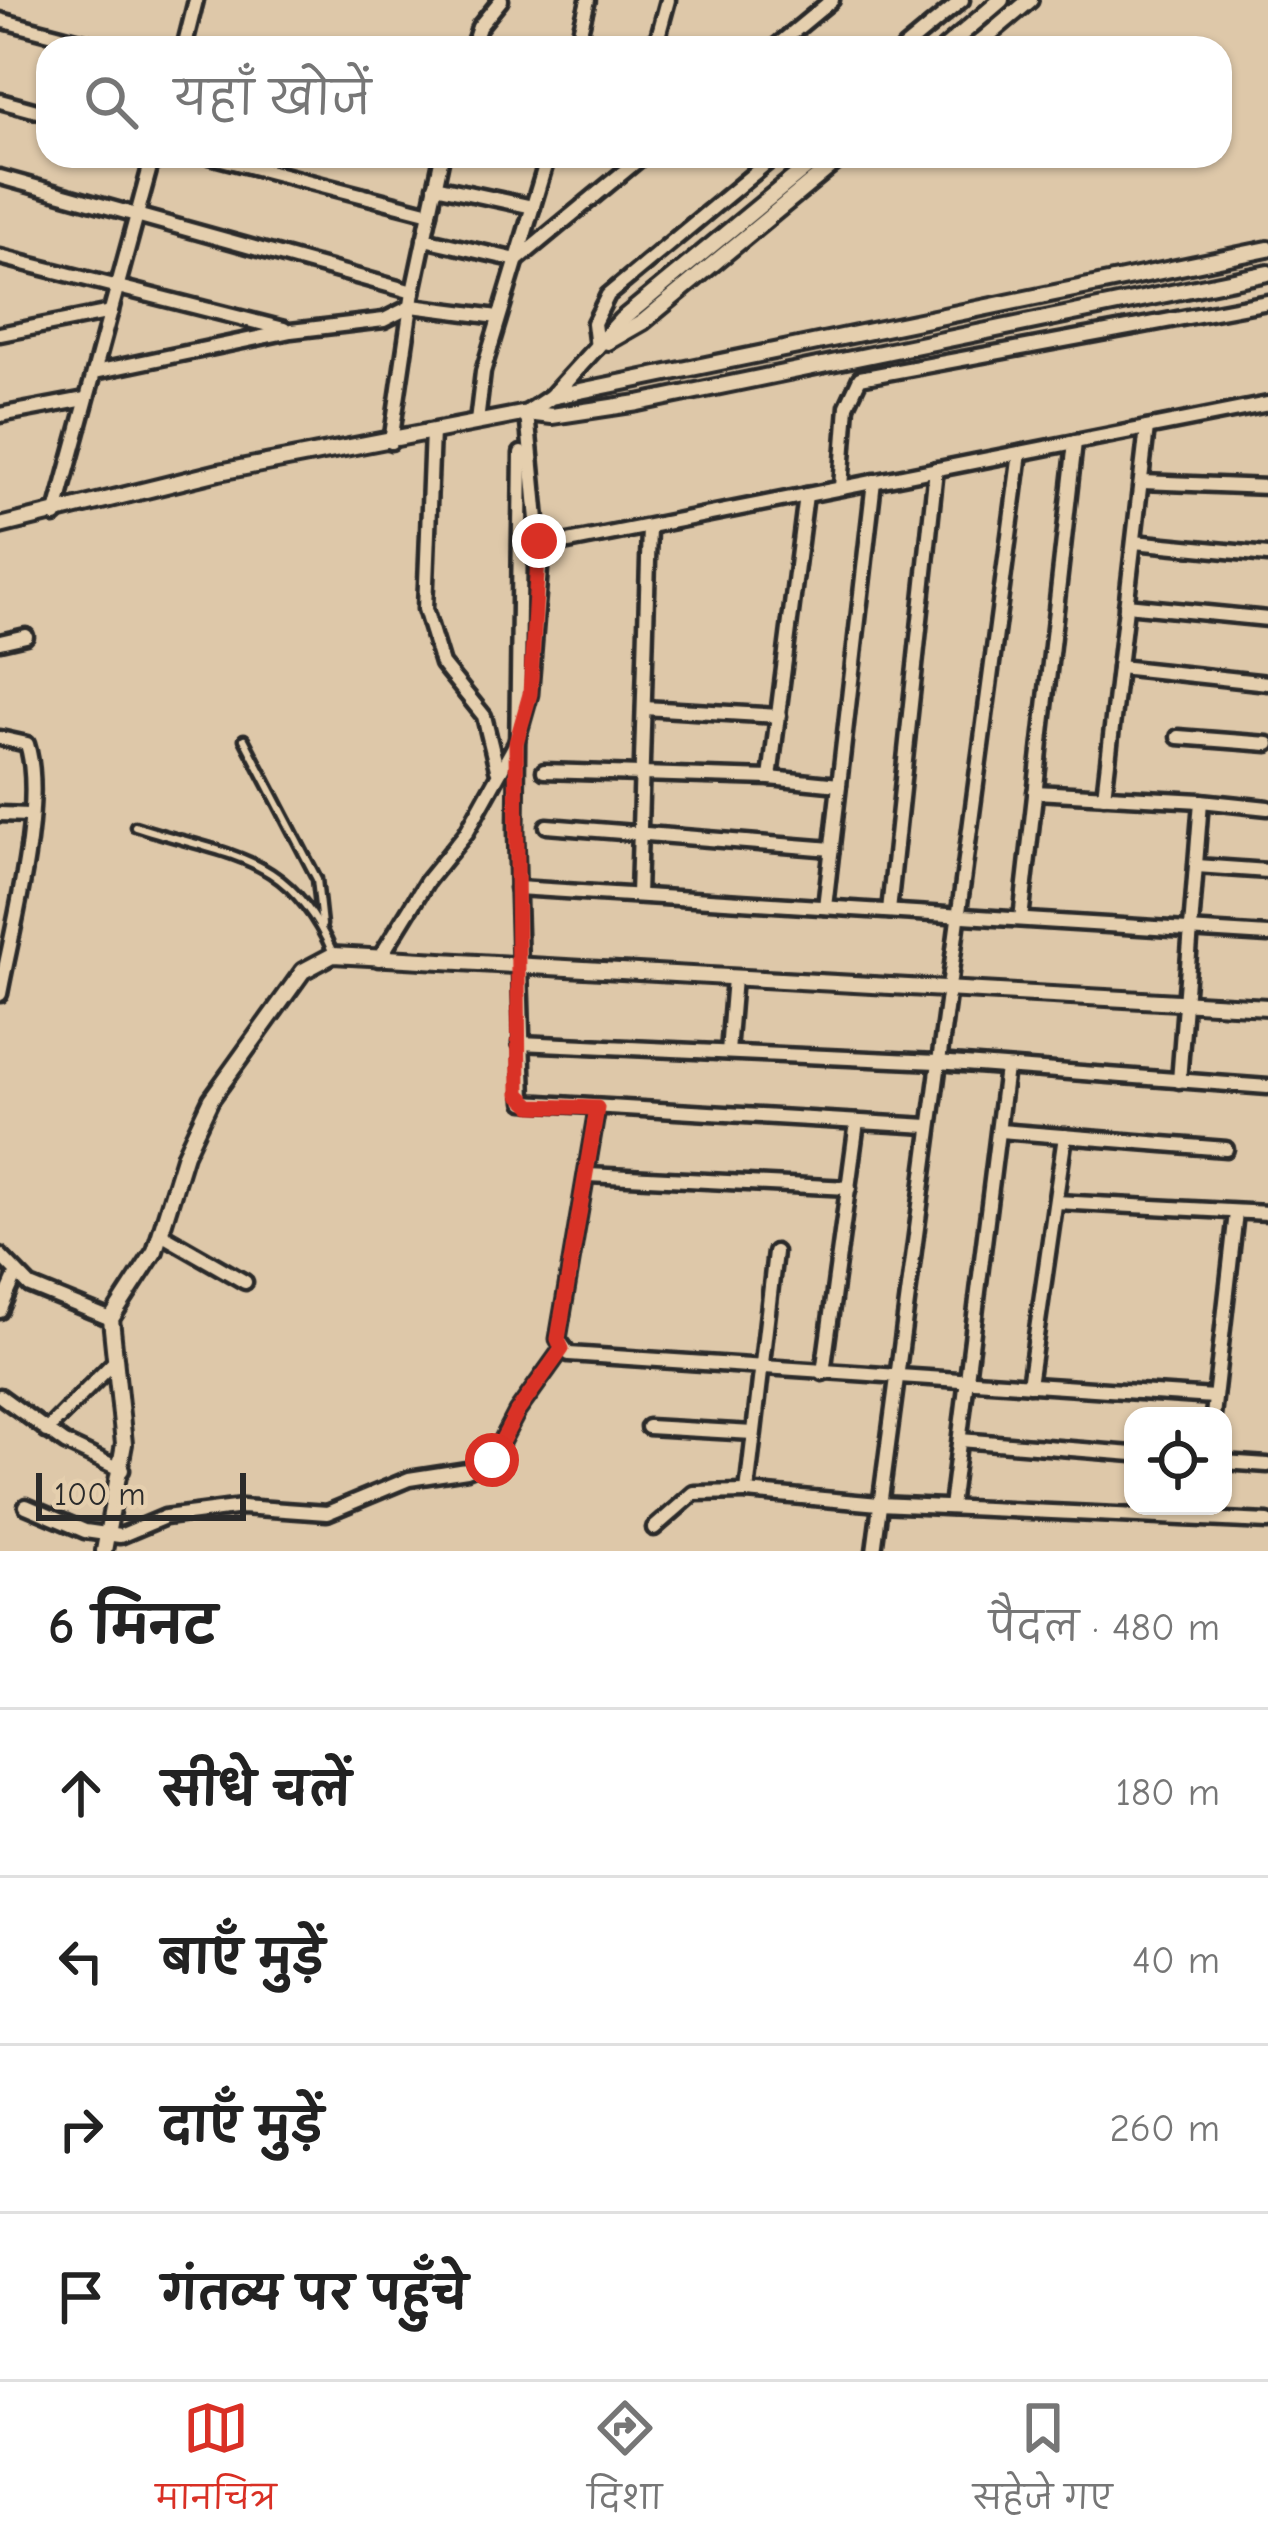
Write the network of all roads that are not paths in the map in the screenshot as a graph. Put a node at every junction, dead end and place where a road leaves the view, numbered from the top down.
1 (196, 0) edge
2 (500, 0) edge
3 (588, 0) edge
4 (668, 0) edge
5 (832, 0) edge
6 (962, 0) edge
7 (1001, 0) edge
8 (1030, 0) edge
9 (0, 20) edge
10 (61, 36) edge
11 (187, 36) edge
12 (476, 36) edge
13 (579, 36) edge
14 (658, 36) edge
15 (788, 36) edge
16 (918, 36) edge
17 (959, 36) edge
18 (987, 36) edge
19 (0, 101) edge
20 (36, 111) edge
21 (150, 168) edge
22 (256, 168) edge
23 (439, 168) edge
24 (544, 168) edge
25 (623, 168) edge
26 (629, 168) edge
27 (761, 168) edge
28 (805, 168) edge
29 (829, 168) edge
30 (621, 175) junction
31 (0, 177) edge
32 (435, 186) junction
33 (533, 207) junction
34 (430, 213) junction
35 (136, 217) junction
36 (424, 239) junction
37 (1268, 249) edge
38 (2, 258) edge
39 (517, 260) junction
40 (1268, 273) edge
41 (119, 284) junction
42 (413, 299) junction
43 (1268, 302) edge
44 (111, 312) junction
45 (498, 317) junction
46 (291, 331) junction
47 (0, 334) edge
48 (597, 348) junction
49 (847, 359) junction
50 (95, 372) junction
51 (853, 383) junction
52 (551, 397) junction
53 (85, 399) junction
54 (1268, 404) edge
55 (527, 413) junction
56 (0, 415) edge
57 (552, 416) junction
58 (477, 422) junction
59 (1147, 428) junction
60 (432, 431) junction
61 (391, 442) junction
62 (1075, 442) junction
63 (521, 453) dead end
64 (1020, 453) junction
65 (936, 469) junction
66 (874, 481) junction
67 (1142, 482) junction
68 (1268, 487) edge
69 (841, 488) junction
70 (806, 495) junction
71 (55, 516) junction
72 (0, 526) edge
73 (649, 527) junction
74 (1134, 542) junction
75 (542, 544) junction
76 (1268, 555) edge
77 (1126, 605) junction
78 (1268, 619) edge
79 (26, 636) dead end
80 (0, 642) edge
81 (1119, 667) junction
82 (1268, 682) edge
83 (644, 708) junction
84 (779, 716) junction
85 (1178, 737) dead end
86 (0, 738) edge
87 (244, 739) dead end
88 (516, 743) junction
89 (1268, 745) edge
90 (497, 770) junction
91 (544, 771) dead end
92 (641, 772) junction
93 (770, 778) junction
94 (839, 785) junction
95 (1035, 792) junction
96 (1104, 796) junction
97 (1201, 801) junction
98 (1268, 808) edge
99 (0, 814) edge
100 (29, 815) junction
101 (135, 826) dead end
102 (547, 826) dead end
103 (640, 835) junction
104 (832, 849) junction
105 (1197, 866) junction
106 (1268, 871) edge
107 (0, 885) edge
108 (20, 885) junction
109 (518, 888) junction
110 (638, 896) junction
111 (825, 907) junction
112 (889, 911) junction
113 (956, 913) junction
114 (1021, 919) junction
115 (322, 929) junction
116 (1193, 930) junction
117 (1268, 935) edge
118 (4, 950) edge
119 (333, 955) junction
120 (379, 959) junction
121 (520, 968) junction
122 (734, 978) junction
123 (947, 988) junction
124 (0, 994) edge
125 (1187, 1004) junction
126 (1268, 1007) edge
127 (520, 1043) junction
128 (728, 1052) junction
129 (937, 1062) junction
130 (1006, 1068) junction
131 (1179, 1081) junction
132 (1268, 1087) edge
133 (597, 1108) junction
134 (857, 1122) junction
135 (928, 1126) junction
136 (1000, 1131) junction
137 (1064, 1136) junction
138 (1226, 1149) dead end
139 (588, 1175) junction
140 (849, 1188) junction
141 (1056, 1202) junction
142 (1236, 1213) junction
143 (1268, 1213) edge
144 (161, 1234) junction
145 (775, 1252) dead end
146 (0, 1256) edge
147 (15, 1277) junction
148 (245, 1282) dead end
149 (0, 1311) edge
150 (111, 1319) junction
151 (562, 1349) junction
152 (116, 1360) junction
153 (763, 1364) junction
154 (823, 1373) junction
155 (895, 1376) junction
156 (968, 1381) junction
157 (1030, 1385) junction
158 (0, 1396) edge
159 (1214, 1397) junction
160 (1213, 1407) edge
161 (648, 1427) dead end
162 (46, 1431) junction
163 (753, 1433) junction
164 (960, 1440) junction
165 (1124, 1453) edge
166 (1232, 1463) edge
167 (1268, 1466) edge
168 (122, 1471) junction
169 (747, 1492) junction
170 (879, 1504) junction
171 (26, 1506) dead end
172 (951, 1507) junction
173 (1268, 1522) edge
174 (654, 1528) dead end
175 (105, 1544) edge
176 (874, 1551) edge

1 - 11 street
2 - 12 street
3 - 13 street
4 - 14 street
5 - 15 street
6 - 16 street
7 - 17 street
8 - 18 street
9 - 10 street
19 - 20 street
21 - 35 street
22 - 34 street
23 - 32 street
24 - 33 street
25 - 30 street
26 - 30 street
27 - 48 street
28 - 48 street
29 - 48 street
30 - 39 street
31 - 35 street
32 - 33 street
32 - 34 street
33 - 39 street
34 - 36 street
35 - 41 street
35 - 42 street
36 - 39 street
36 - 42 street
37 - 52 street
38 - 41 street
39 - 45 street
40 - 49 street
41 - 44 street
41 - 46 street
42 - 45 street
42 - 46 street
42 - 61 street
43 - 51 street
44 - 47 street
44 - 50 street
45 - 58 street
46 - 50 street
48 - 52 street
49 - 51 street
49 - 57 street
50 - 53 street
51 - 69 street
52 - 55 street
52 - 57 street
53 - 56 street
53 - 71 street
54 - 59 street
55 - 57 street
55 - 58 street
55 - 75 street
58 - 60 street
59 - 62 street
59 - 67 street
60 - 61 street
60 - 90 street
61 - 71 street
62 - 64 street
62 - 95 street
63 - 88 street
64 - 65 street
64 - 113 street
65 - 66 street
65 - 112 street
66 - 69 street
66 - 94 street
67 - 68 street
67 - 74 street
69 - 70 street
70 - 73 street
70 - 84 street
71 - 72 street
73 - 75 street
73 - 83 street
74 - 76 street
74 - 77 street
75 - 88 street
77 - 78 street
77 - 81 street
79 - 80 street
81 - 82 street
81 - 96 street
83 - 84 street
83 - 92 street
84 - 93 street
85 - 89 street
86 - 100 street
87 - 115 lane
88 - 90 street
88 - 109 street
90 - 120 street
91 - 92 street
92 - 93 street
92 - 103 street
93 - 94 street
94 - 104 street
95 - 96 street
95 - 114 street
96 - 97 street
97 - 98 street
97 - 105 street
99 - 100 street
100 - 108 street
101 - 115 lane
102 - 103 street
103 - 104 street
103 - 110 street
104 - 111 street
105 - 106 street
105 - 116 street
107 - 108 street
108 - 118 street
109 - 110 street
109 - 121 street
110 - 111 street
111 - 112 street
112 - 113 street
113 - 114 street
113 - 123 street
114 - 116 street
115 - 119 lane
116 - 117 street
116 - 125 street
118 - 124 street
119 - 120 street
119 - 144 street
120 - 121 street
121 - 122 street
121 - 127 street
122 - 123 street
122 - 128 street
123 - 125 street
123 - 129 street
125 - 126 street
125 - 131 street
127 - 128 street
127 - 133 street
128 - 129 street
129 - 130 street
129 - 135 street
130 - 131 street
130 - 136 street
131 - 132 street
133 - 134 street
133 - 139 street
134 - 135 street
134 - 140 street
135 - 155 street
136 - 137 street
136 - 156 street
137 - 138 street
137 - 141 street
139 - 140 street
139 - 151 street
140 - 154 street
141 - 142 street
141 - 157 street
142 - 143 street
142 - 159 street
144 - 148 street
144 - 150 street
145 - 153 street
146 - 147 street
147 - 149 street
147 - 150 street
150 - 152 street
151 - 153 street
151 - 175 street
152 - 162 street
152 - 168 street
153 - 154 street
153 - 163 street
154 - 155 street
155 - 156 street
155 - 170 street
156 - 157 street
156 - 164 street
157 - 159 street
158 - 162 street
159 - 160 street
161 - 163 street
162 - 168 street
163 - 169 street
164 - 165 street
164 - 172 street
166 - 167 street
168 - 175 street
169 - 170 street
169 - 174 street
170 - 172 street
170 - 176 street
171 - 175 street
172 - 173 street

